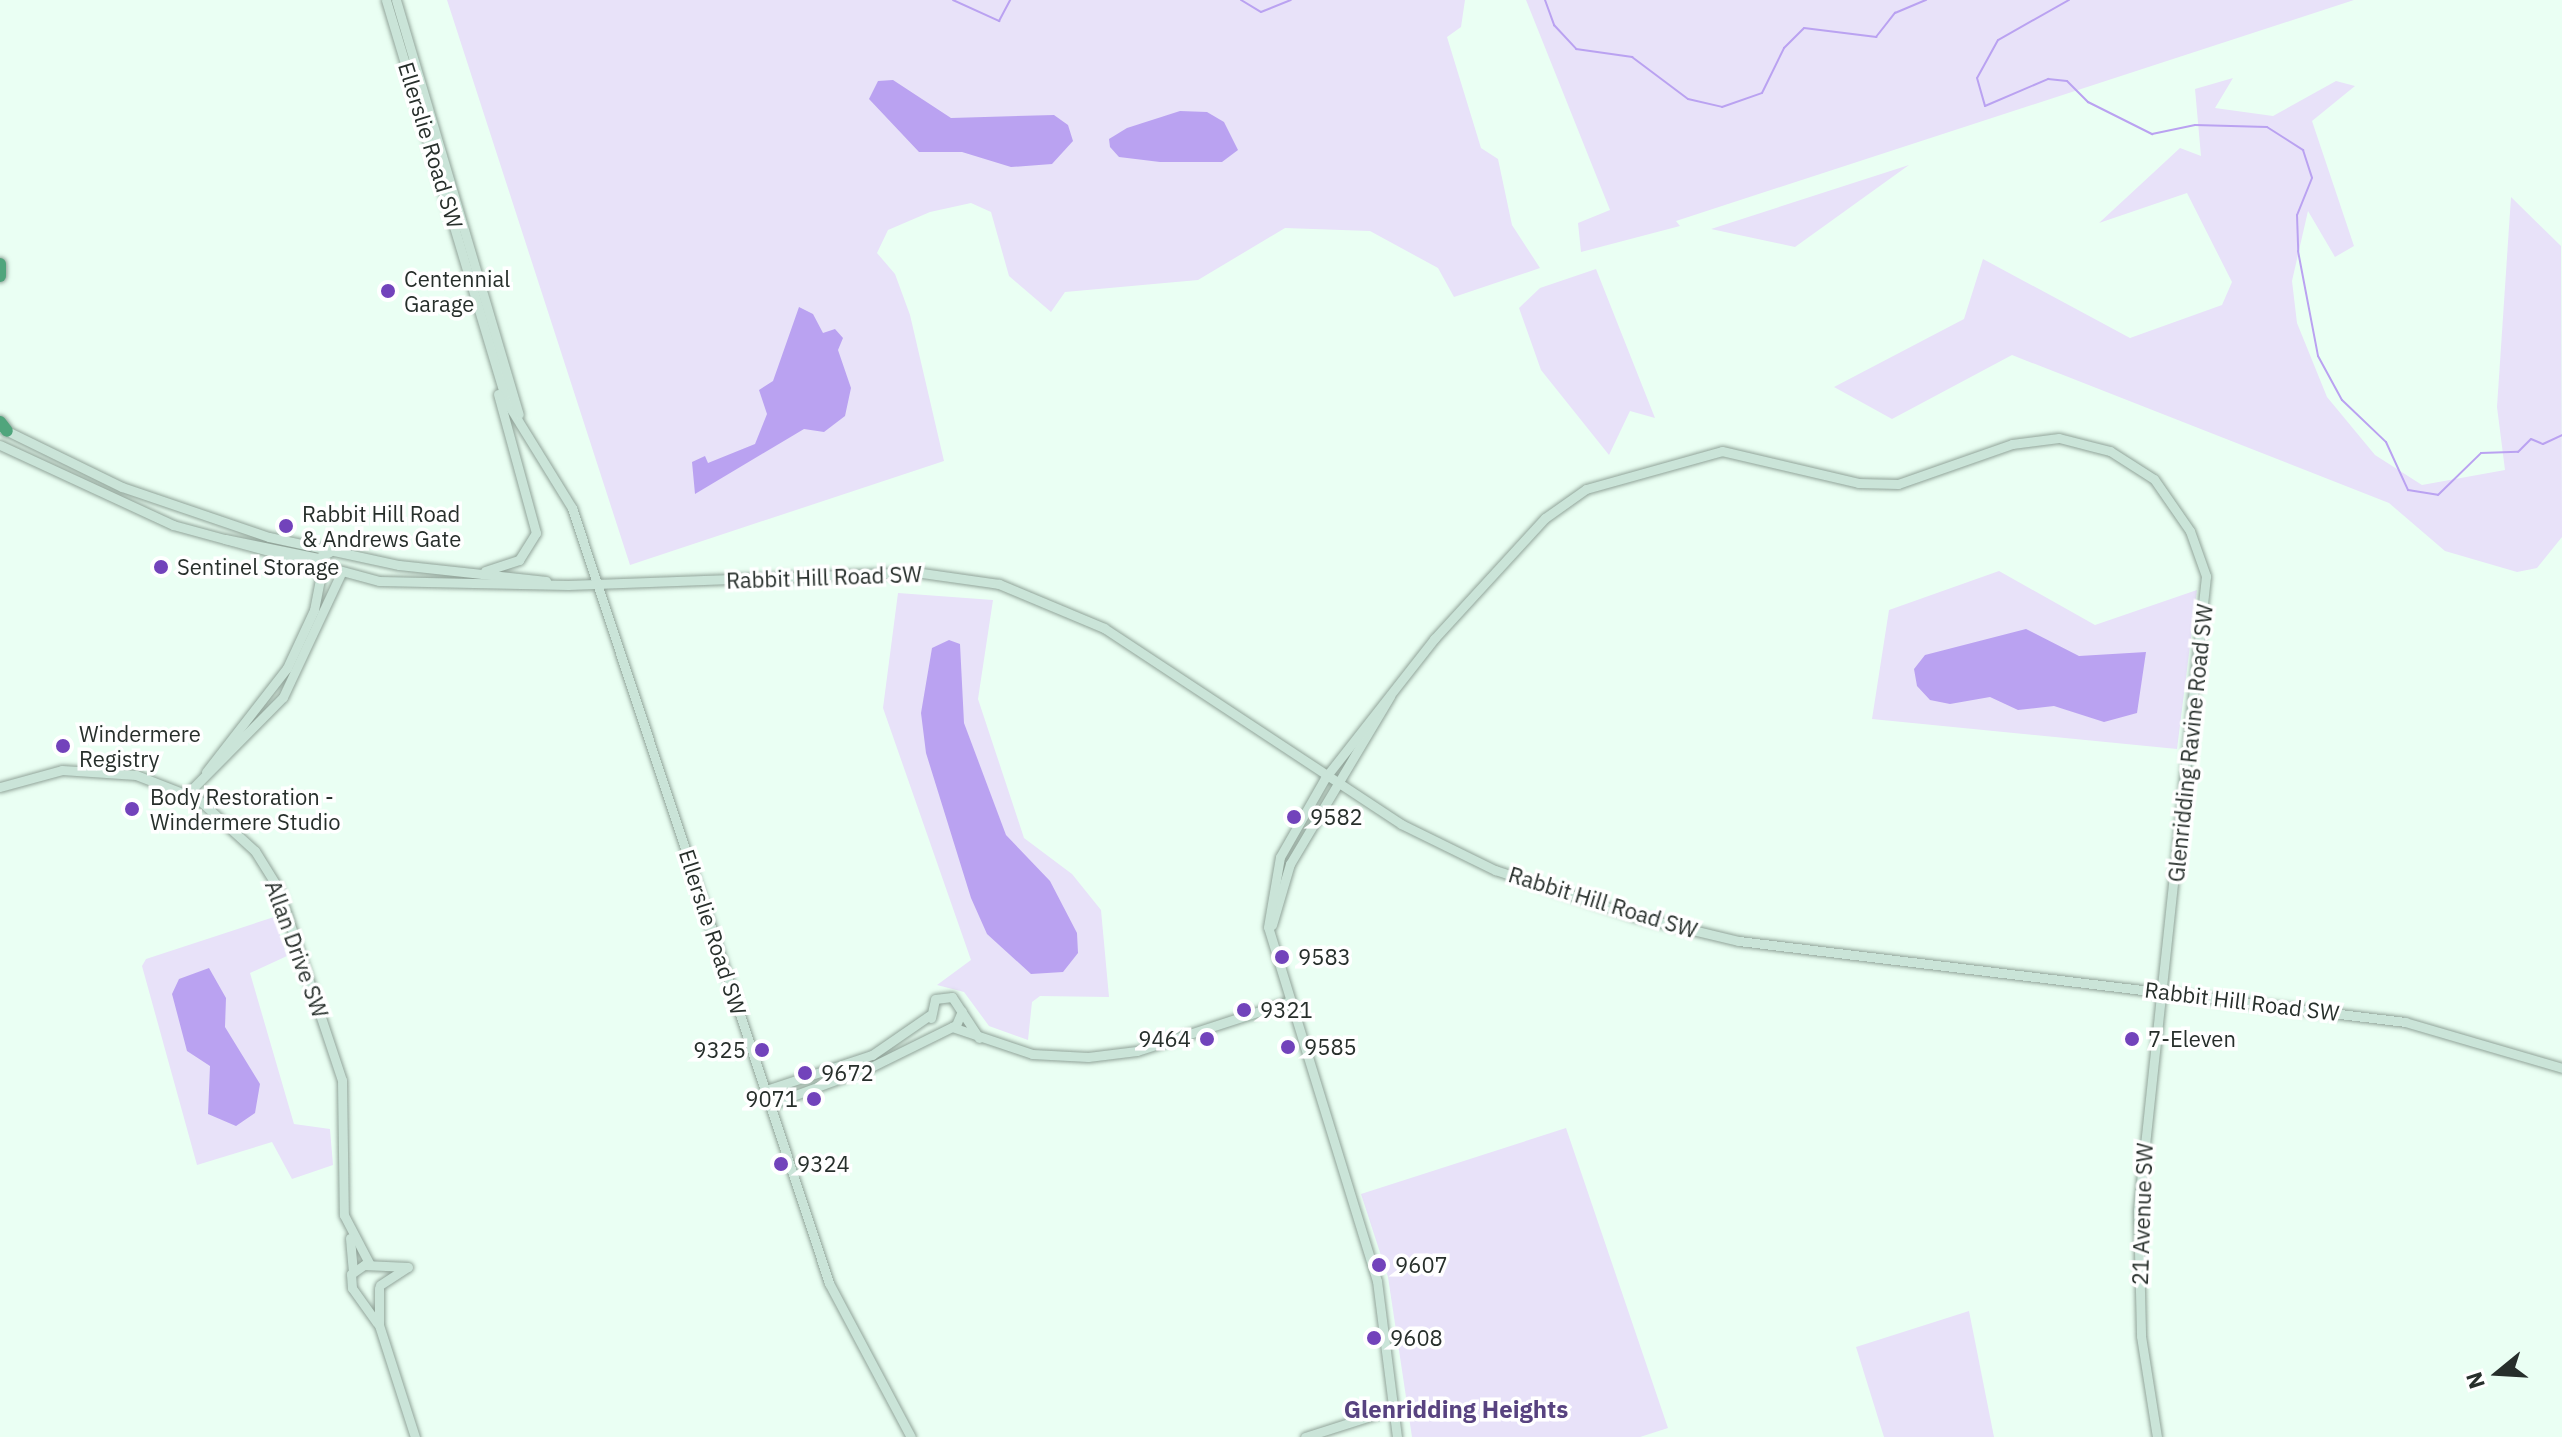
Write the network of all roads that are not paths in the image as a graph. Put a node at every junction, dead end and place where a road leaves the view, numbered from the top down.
1 (386, 0) edge
2 (396, 0) edge
3 (0, 264) edge
4 (0, 276) edge
5 (485, 328) junction
6 (523, 424) junction
7 (2, 427) edge
8 (0, 445) edge
9 (213, 539) junction
10 (330, 552) junction
11 (322, 569) junction
12 (341, 573) junction
13 (475, 574) junction
14 (599, 584) junction
15 (568, 585) junction
16 (1390, 696) junction
17 (1325, 778) junction
18 (1337, 785) junction
19 (0, 787) edge
20 (188, 793) junction
21 (1273, 952) junction
22 (2162, 991) junction
23 (1288, 1002) junction
24 (962, 1011) junction
25 (930, 1015) junction
26 (947, 1027) junction
27 (979, 1039) junction
28 (2562, 1068) edge
29 (766, 1090) junction
30 (771, 1104) junction
31 (350, 1234) junction
32 (372, 1266) junction
33 (353, 1271) junction
34 (379, 1286) junction
35 (360, 1295) junction
36 (379, 1325) junction
37 (1393, 1409) junction
38 (415, 1437) edge
39 (911, 1437) edge
40 (1305, 1437) edge
41 (1397, 1437) edge
42 (2157, 1437) edge

1 - 5 main road, Ellerslie Road SW
2 - 6 main road, Ellerslie Road SW
3 - 4 highway
5 - 6 main road, Ellerslie Road SW
5 - 13 main road
6 - 14 main road, Ellerslie Road SW
7 - 10 main road, Rabbit Hill Road SW
8 - 9 main road, Rabbit Hill Road SW
9 - 10 main road
9 - 11 main road, Rabbit Hill Road SW
10 - 13 main road, Rabbit Hill Road SW
11 - 12 main road, Rabbit Hill Road SW
11 - 20 main road
12 - 15 main road, Rabbit Hill Road SW
12 - 20 main road
13 - 15 main road, Rabbit Hill Road SW
14 - 15 main road, Rabbit Hill Road SW
14 - 17 main road, Rabbit Hill Road SW
14 - 29 main road, Ellerslie Road SW
16 - 17 main road
16 - 18 main road
16 - 22 main road, Glenridding Ravine Road SW
17 - 18 main road, Rabbit Hill Road SW
17 - 21 main road
18 - 21 main road
18 - 22 main road, Rabbit Hill Road SW
19 - 20 main road, Allan Drive SW
20 - 31 main road, Allan Drive SW
21 - 23 main road
22 - 28 main road, Rabbit Hill Road SW
22 - 42 main road, 21 Avenue SW
23 - 27 main road
23 - 37 main road
24 - 25 main road
24 - 26 main road
24 - 27 main road
25 - 26 main road
25 - 29 main road
26 - 27 main road
26 - 30 main road
29 - 30 main road, Ellerslie Road SW
30 - 39 main road, Ellerslie Road SW
31 - 32 main road, Allan Drive SW
31 - 33 main road, Allan Drive SW
32 - 33 main road
32 - 34 main road, Allan Drive SW
32 - 34 main road
33 - 35 main road, Allan Drive SW
34 - 35 main road
34 - 36 main road
35 - 36 main road
36 - 38 main road
37 - 40 main road
37 - 41 main road

